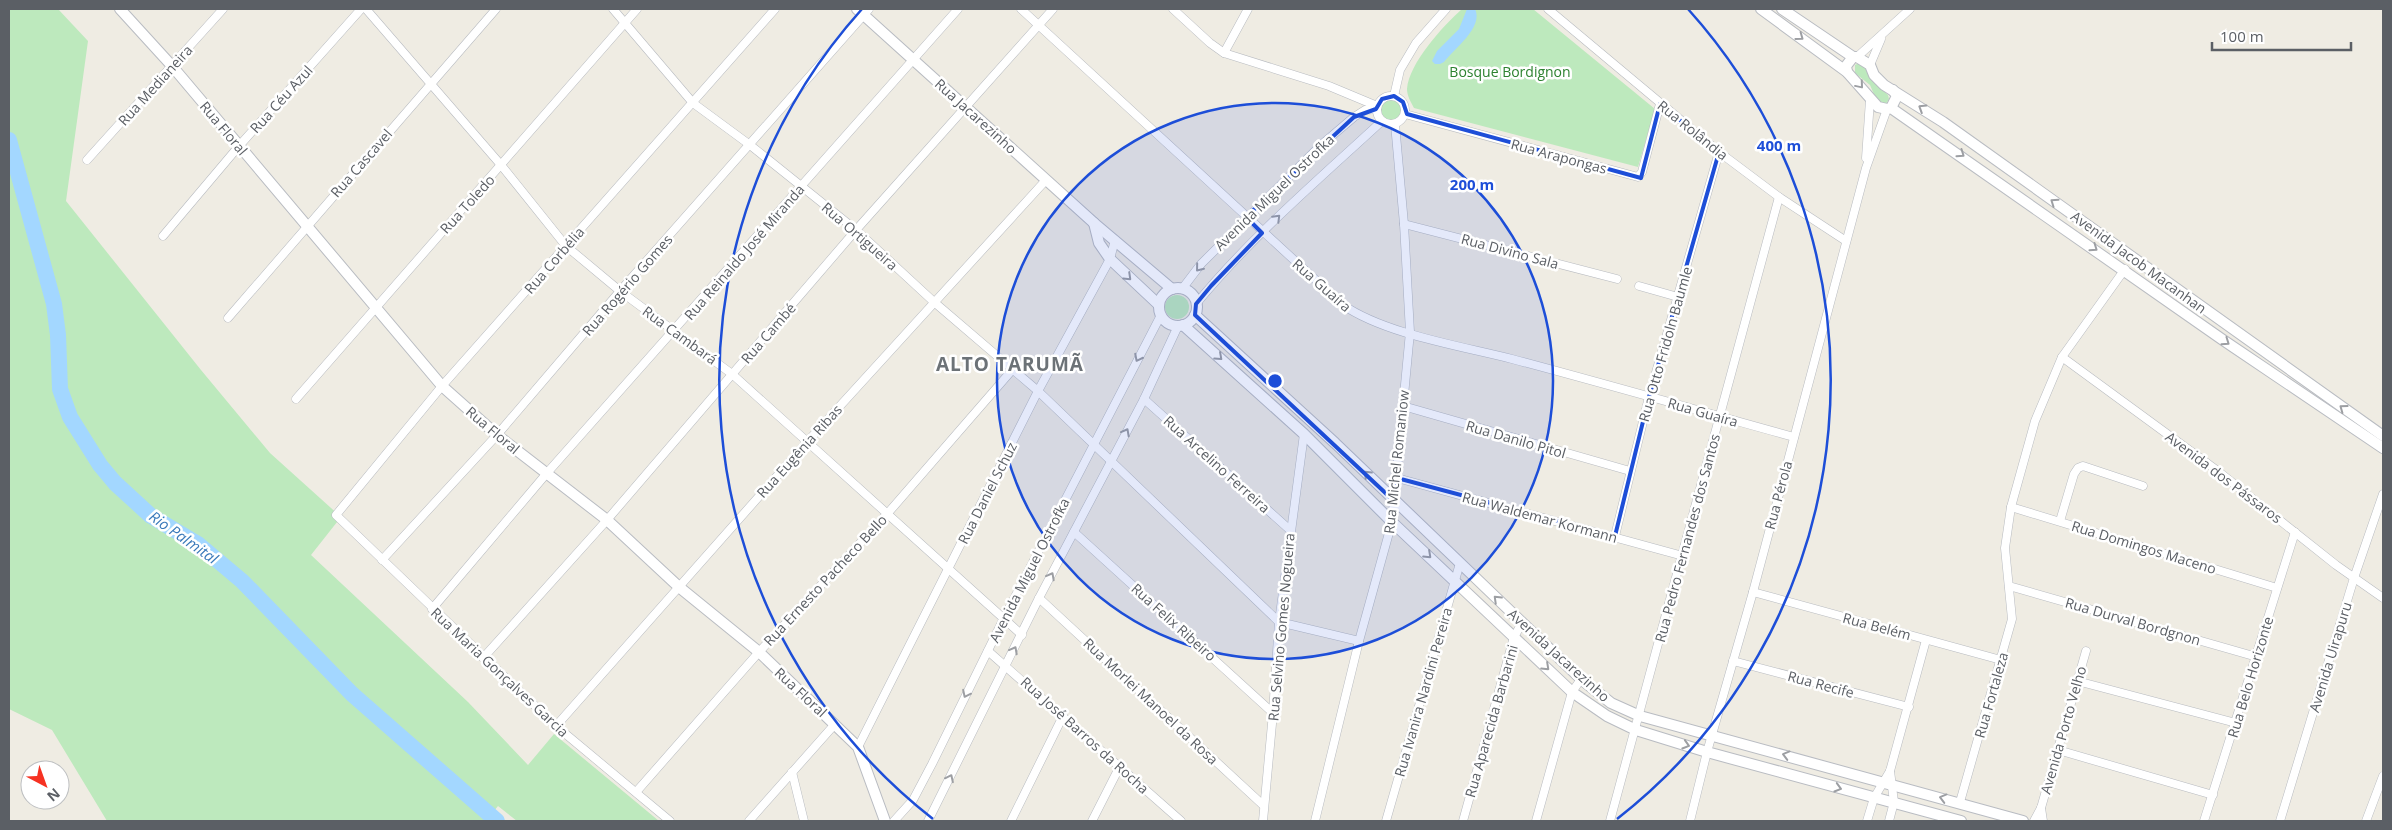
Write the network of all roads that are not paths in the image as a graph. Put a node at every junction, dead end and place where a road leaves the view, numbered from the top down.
1 (120, 9) edge
2 (223, 9) edge
3 (361, 9) edge
4 (366, 9) edge
5 (496, 9) edge
6 (613, 9) edge
7 (637, 9) edge
8 (776, 9) edge
9 (958, 9) edge
10 (1021, 9) edge
11 (1053, 9) edge
12 (1173, 9) edge
13 (1248, 9) edge
14 (1446, 9) edge
15 (1548, 9) edge
16 (1761, 9) edge
17 (1782, 9) edge
18 (1910, 9) edge
19 (863, 11) edge
20 (625, 23) junction
21 (1038, 26) junction
22 (1882, 36) junction
23 (1224, 53) junction
24 (1855, 57) junction
25 (912, 60) junction
26 (1870, 65) junction
27 (172, 66) junction
28 (1847, 72) junction
29 (430, 84) junction
30 (1893, 90) junction
31 (1394, 96) junction
32 (1870, 100) junction
33 (692, 103) junction
34 (1660, 104) junction
35 (967, 106) junction
36 (1377, 107) junction
37 (1889, 109) junction
38 (1405, 114) junction
39 (1382, 122) junction
40 (1395, 124) junction
41 (750, 145) junction
42 (239, 146) junction
43 (1719, 152) junction
44 (87, 160) dead end
45 (501, 165) junction
46 (1866, 168) junction
47 (1046, 180) junction
48 (802, 186) junction
49 (1779, 197) junction
50 (1246, 217) junction
51 (1094, 223) junction
52 (1404, 224) junction
53 (307, 225) junction
54 (856, 230) junction
55 (1262, 233) junction
56 (163, 236) dead end
57 (1115, 240) junction
58 (1846, 240) junction
59 (566, 246) junction
60 (1110, 259) junction
61 (2125, 269) junction
62 (1616, 279) dead end
63 (1639, 286) dead end
64 (1177, 289) junction
65 (620, 291) junction
66 (1678, 297) junction
67 (934, 302) junction
68 (375, 307) junction
69 (1160, 310) junction
70 (1195, 310) junction
71 (228, 318) dead end
72 (1180, 325) junction
73 (674, 332) junction
74 (1410, 332) junction
75 (2062, 357) junction
76 (1013, 369) junction
77 (732, 374) junction
78 (442, 386) junction
79 (1038, 391) junction
80 (1649, 397) junction
81 (296, 399) dead end
82 (1144, 399) junction
83 (1403, 406) junction
84 (1720, 416) junction
85 (1304, 434) junction
86 (498, 435) junction
87 (2383, 436) edge
88 (1794, 437) junction
89 (808, 441) junction
90 (1093, 445) junction
91 (2383, 448) edge
92 (1110, 461) junction
93 (1630, 471) junction
94 (548, 473) junction
95 (1397, 478) junction
96 (2143, 486) dead end
97 (2383, 494) edge
98 (1394, 501) junction
99 (2011, 507) junction
100 (888, 512) junction
101 (336, 515) joint
102 (607, 520) junction
103 (2060, 521) junction
104 (1392, 522) junction
105 (1290, 530) junction
106 (1074, 532) junction
107 (2296, 532) junction
108 (1615, 536) junction
109 (1683, 556) junction
110 (382, 560) junction
111 (1460, 563) junction
112 (949, 568) junction
113 (2354, 578) junction
114 (1454, 579) junction
115 (2009, 586) junction
116 (679, 587) junction
117 (2277, 588) junction
118 (1753, 592) junction
119 (1039, 598) junction
120 (2383, 598) edge
121 (432, 609) junction
122 (1004, 618) junction
123 (1278, 622) junction
124 (1522, 623) junction
125 (1022, 635) junction
126 (1514, 637) junction
127 (1926, 640) junction
128 (1359, 641) junction
129 (988, 651) junction
130 (2086, 651) dead end
131 (759, 652) junction
132 (2257, 656) junction
133 (483, 658) junction
134 (2001, 660) junction
135 (1734, 661) junction
136 (1006, 665) junction
137 (1581, 679) junction
138 (2077, 681) junction
139 (1572, 692) junction
140 (1909, 707) junction
141 (1273, 713) junction
142 (1063, 716) junction
143 (1640, 716) junction
144 (2236, 723) junction
145 (835, 724) junction
146 (556, 726) junction
147 (1636, 730) junction
148 (1712, 735) junction
149 (858, 747) junction
150 (2058, 750) junction
151 (1707, 752) junction
152 (1120, 766) junction
153 (1890, 771) junction
154 (792, 772) junction
155 (2383, 776) edge
156 (1882, 782) junction
157 (1893, 785) junction
158 (637, 791) junction
159 (2213, 796) junction
160 (1874, 798) junction
161 (1894, 802) junction
162 (1960, 802) junction
163 (1263, 805) junction
164 (2041, 808) junction
165 (1172, 813) junction
166 (670, 821) edge
167 (749, 821) edge
168 (804, 821) edge
169 (885, 821) edge
170 (894, 821) edge
171 (928, 821) edge
172 (1011, 821) edge
173 (1092, 821) edge
174 (1168, 821) edge
175 (1181, 821) edge
176 (1263, 821) edge
177 (1315, 821) edge
178 (1386, 821) edge
179 (1463, 821) edge
180 (1536, 821) edge
181 (1610, 821) edge
182 (1690, 821) edge
183 (1867, 821) edge
184 (1889, 821) edge
185 (1958, 821) edge
186 (2023, 821) edge
187 (2034, 821) edge
188 (2043, 821) edge
189 (2204, 821) edge
190 (2280, 821) edge
191 (2366, 821) edge

1 - 27 street, Rua Floral
2 - 27 street, Rua Medianeira
3 - 42 street, Rua Céu Azul
4 - 29 street, Rua Cambará
5 - 29 street, Rua Cascavel
6 - 20 street, Rua Ortigueira
7 - 20 street, Rua Toledo
8 - 33 street, Rua Corbélia
9 - 25 street, Rua Reinaldo José Miranda
10 - 21 street, Rua Guaíra
11 - 21 street, Rua Cambé
12 - 23 street
13 - 23 street
14 - 31 street
15 - 34 street, Rua Rolândia
16 -> 28 street, Avenida Jacob Macanhan
17 - 24 street, Avenida Jacob Macanhan
18 - 22 street
19 - 25 street, Rua Jacarezinho
19 - 41 street, Rua Rogério Gomes
20 - 33 street, Rua Ortigueira
20 - 45 street, Rua Toledo
21 - 35 street, Rua Cambé
21 - 50 street, Rua Guaíra
22 - 24 street
22 - 26 street
23 - 36 street
24 - 26 street, Avenida Jacob Macanhan
24 - 28 street
25 - 35 street, Rua Jacarezinho
25 - 48 street, Rua Reinaldo José Miranda
26 - 30 street, Avenida Jacob Macanhan
27 - 42 street, Rua Floral
27 - 44 street, Rua Medianeira
28 -> 32 street, Avenida Jacob Macanhan
29 - 45 street, Rua Cambará
29 - 53 street, Rua Cascavel
30 - 37 street
87 -> 30 street, Avenida Jacob Macanhan
31 - 36 street
31 - 38 street
32 - 37 street, Avenida Jacob Macanhan
32 - 46 street, Rua Pérola
33 - 41 street, Rua Ortigueira
33 - 59 street, Rua Corbélia
34 - 38 street, Rua Arapongas
34 - 43 street, Rua Rolândia
35 - 47 street, Rua Jacarezinho
35 - 54 street, Rua Cambé
36 - 39 street
36 - 50 street, Avenida Miguel Ostrofka
37 - 46 street, Rua Pérola
37 -> 61 street, Avenida Jacob Macanhan
38 - 40 street
39 - 40 street
55 -> 39 street, Avenida Miguel Ostrofka
40 - 52 street, Rua Michel Romaniow
41 - 48 street, Rua Ortigueira
41 - 65 street, Rua Rogério Gomes
42 - 53 street, Rua Floral
42 - 56 street, Rua Céu Azul
43 - 49 street, Rua Rolândia
43 - 66 street, Rua Otto Fridoln Baumle
45 - 59 street, Rua Cambará
45 - 68 street, Rua Toledo
46 - 58 street, Rua Pérola
47 - 51 street, Rua Jacarezinho
47 - 67 street, Rua Eugênia Ribas
48 - 54 street, Rua Ortigueira
48 - 73 street, Rua Reinaldo José Miranda
49 - 58 street, Rua Rolândia
49 - 84 street, Rua Pedro Fernandes dos Santos
50 - 55 street, Rua Guaíra
50 -> 64 street, Avenida Miguel Ostrofka
51 - 57 street, Rua Jacarezinho
51 - 60 street
52 - 62 street, Rua Divino Sala
52 - 74 street, Rua Michel Romaniow
53 - 68 street, Rua Floral
53 - 71 street, Rua Cascavel
54 - 67 street, Rua Ortigueira
54 - 77 street, Rua Cambé
55 - 70 street, Avenida Miguel Ostrofka
55 - 74 street, Rua Guaíra
57 - 60 street, Rua Daniel Schuz
57 - 64 street, Rua Jacarezinho
58 - 88 street, Rua Pérola
59 - 65 street, Rua Cambará
59 - 78 street, Rua Corbélia
60 -> 69 street
60 - 79 street, Rua Daniel Schuz
61 - 75 street, Rua Fortaleza
61 -> 91 street, Avenida Jacob Macanhan
63 - 66 street
64 - 69 street
64 - 70 street
65 - 73 street, Rua Cambará
65 - 86 street, Rua Rogério Gomes
66 - 80 street, Rua Otto Fridoln Baumle
67 - 76 street, Rua Ortigueira
67 - 89 street, Rua Eugênia Ribas
68 - 78 street, Rua Floral
68 - 81 street, Rua Toledo
69 - 72 street
69 -> 90 street, Avenida Miguel Ostrofka
70 - 72 street
98 -> 70 street, Avenida Jacarezinho
72 - 82 street, Avenida Miguel Ostrofka
72 -> 85 street, Avenida Jacarezinho
73 - 77 street, Rua Cambará
73 - 94 street, Rua Reinaldo José Miranda
74 - 80 street, Rua Guaíra
74 - 83 street, Rua Michel Romaniow
75 - 99 street, Rua Fortaleza
75 - 107 street, Avenida dos Pássaros
76 - 79 street, Rua Ortigueira
76 - 100 street, Rua Ernesto Pacheco Bello
77 - 89 street, Rua Cambará
77 - 102 street, Rua Cambé
78 - 86 street, Rua Floral
78 - 101 street, Rua Corbélia
79 - 90 street, Rua Ortigueira
79 - 112 street, Rua Daniel Schuz
80 - 84 street, Rua Guaíra
80 - 93 street, Rua Otto Fridoln Baumle
92 -> 82 street, Avenida Miguel Ostrofka
82 - 105 street, Rua Arcelino Ferreira
83 - 93 street, Rua Danilo Pitol
83 - 95 street, Rua Michel Romaniow
84 - 88 street, Rua Guaíra
84 - 109 street, Rua Pedro Fernandes dos Santos
85 - 104 street, Avenida Jacarezinho
85 - 105 street, Rua Selvino Gomes Nogueira
86 - 94 street, Rua Floral
86 - 110 street, Rua Rogério Gomes
88 - 118 street, Rua Pérola
89 - 100 street, Rua Cambará
89 - 116 street, Rua Eugênia Ribas
90 - 92 street, Rua Ortigueira
90 - 122 street, Avenida Miguel Ostrofka
92 - 106 street, Avenida Miguel Ostrofka
92 - 123 street, Rua Ortigueira
93 - 108 street, Rua Otto Fridoln Baumle
94 - 102 street, Rua Floral
94 - 121 street, Rua Reinaldo José Miranda
95 - 98 street, Rua Michel Romaniow
95 - 108 street, Rua Waldemar Kormann
96 - 103 street
97 - 113 street, Avenida Uirapuru
98 - 104 street, Rua Michel Romaniow
98 - 111 street, Avenida Jacarezinho
99 - 103 street, Rua Domingos Maceno
99 - 115 street, Rua Fortaleza
100 - 112 street, Rua Cambará
100 - 131 street, Rua Ernesto Pacheco Bello
101 - 110 street, Rua Maria Gonçalves Garcia
102 - 116 street, Rua Floral
102 - 133 street, Rua Cambé
103 - 117 street, Rua Domingos Maceno
104 -> 114 street, Avenida Jacarezinho
104 - 128 street, Rua Michel Romaniow
105 - 123 street, Rua Selvino Gomes Nogueira
119 -> 106 street, Avenida Miguel Ostrofka
106 - 141 street, Rua Felix Ribeiro
107 - 113 street, Avenida dos Pássaros
107 - 117 street, Rua Belo Horizonte
108 - 109 street, Rua Waldemar Kormann
109 - 143 street, Rua Pedro Fernandes dos Santos
110 - 121 street, Rua Maria Gonçalves Garcia
111 - 114 street, Rua Ivanira Nardini Pereira
124 -> 111 street, Avenida Jacarezinho
112 - 122 street, Rua Cambará
112 - 149 street, Rua Daniel Schuz
113 - 120 street, Avenida dos Pássaros
113 - 190 street, Avenida Uirapuru
114 - 126 street, Avenida Jacarezinho
114 - 178 street, Rua Ivanira Nardini Pereira
115 - 132 street, Rua Durval Bordgnon
115 - 134 street, Rua Fortaleza
116 - 131 street, Rua Floral
116 - 146 street, Rua Eugênia Ribas
117 - 132 street, Rua Belo Horizonte
118 - 127 street, Rua Belém
118 - 135 street, Rua Pérola
119 - 125 street, Avenida Miguel Ostrofka
119 - 163 street, Rua Morlei Manoel da Rosa
121 - 133 street, Rua Maria Gonçalves Garcia
122 - 125 street, Rua Cambará
122 - 129 street, Avenida Miguel Ostrofka
123 - 128 street
123 - 141 street, Rua Selvino Gomes Nogueira
124 - 126 street, Rua Aparecida Barbarini
124 - 137 street, Avenida Jacarezinho
136 -> 125 street, Avenida Miguel Ostrofka
126 -> 139 street, Avenida Jacarezinho
126 - 179 street, Rua Aparecida Barbarini
127 - 134 street, Rua Belém
127 - 140 street
128 - 177 street, Rua Michel Romaniow
129 - 136 street, Rua José Barros da Rocha
129 -> 170 street, Avenida Miguel Ostrofka
130 - 138 street, Avenida Porto Velho
131 - 145 street, Rua Floral
131 - 158 street, Rua Ernesto Pacheco Bello
132 - 144 street, Rua Belo Horizonte
133 - 146 street, Rua Maria Gonçalves Garcia
134 - 162 street, Rua Fortaleza
135 - 140 street, Rua Recife
135 - 148 street, Rua Pérola
136 - 142 street, Rua José Barros da Rocha
171 -> 136 street, Avenida Miguel Ostrofka
137 - 139 street
137 - 143 street, Avenida Jacarezinho
138 - 144 street
138 - 150 street, Avenida Porto Velho
139 - 147 street, Avenida Jacarezinho
139 - 180 street
140 - 153 street
141 - 163 street, Rua Selvino Gomes Nogueira
142 - 152 street, Rua José Barros da Rocha
142 - 172 street
143 - 147 street, Rua Pedro Fernandes dos Santos
143 - 148 street, Avenida Jacarezinho
144 - 159 street, Rua Belo Horizonte
145 - 149 street, Rua Floral
145 - 154 street
146 - 158 street, Rua Maria Gonçalves Garcia
147 -> 151 street, Avenida Jacarezinho
147 - 181 street, Rua Pedro Fernandes dos Santos
148 - 151 street, Rua Pérola
156 -> 148 street, Avenida Jacarezinho
149 - 169 street, Rua Floral
150 - 159 street
150 - 164 street, Avenida Porto Velho
151 -> 160 street, Avenida Jacarezinho
151 - 182 street, Rua Pérola
152 - 165 street, Rua José Barros da Rocha
152 - 173 street
153 - 156 street
153 - 157 street
154 - 167 street
154 - 168 street
155 - 191 street
156 - 157 street, Avenida Jacarezinho
156 - 160 street
157 - 161 street
162 -> 157 street, Avenida Jacarezinho
158 - 166 street, Rua Maria Gonçalves Garcia
159 - 189 street, Rua Belo Horizonte
160 - 161 street, Avenida Jacarezinho
160 - 183 street
161 - 184 street
161 - 185 street, Avenida Jacarezinho
162 - 186 street, Avenida Jacarezinho
163 - 176 street, Rua Selvino Gomes Nogueira
164 - 187 street, Avenida Porto Velho
164 - 188 street, Avenida Porto Velho
165 - 174 street
165 - 175 street, Rua José Barros da Rocha

